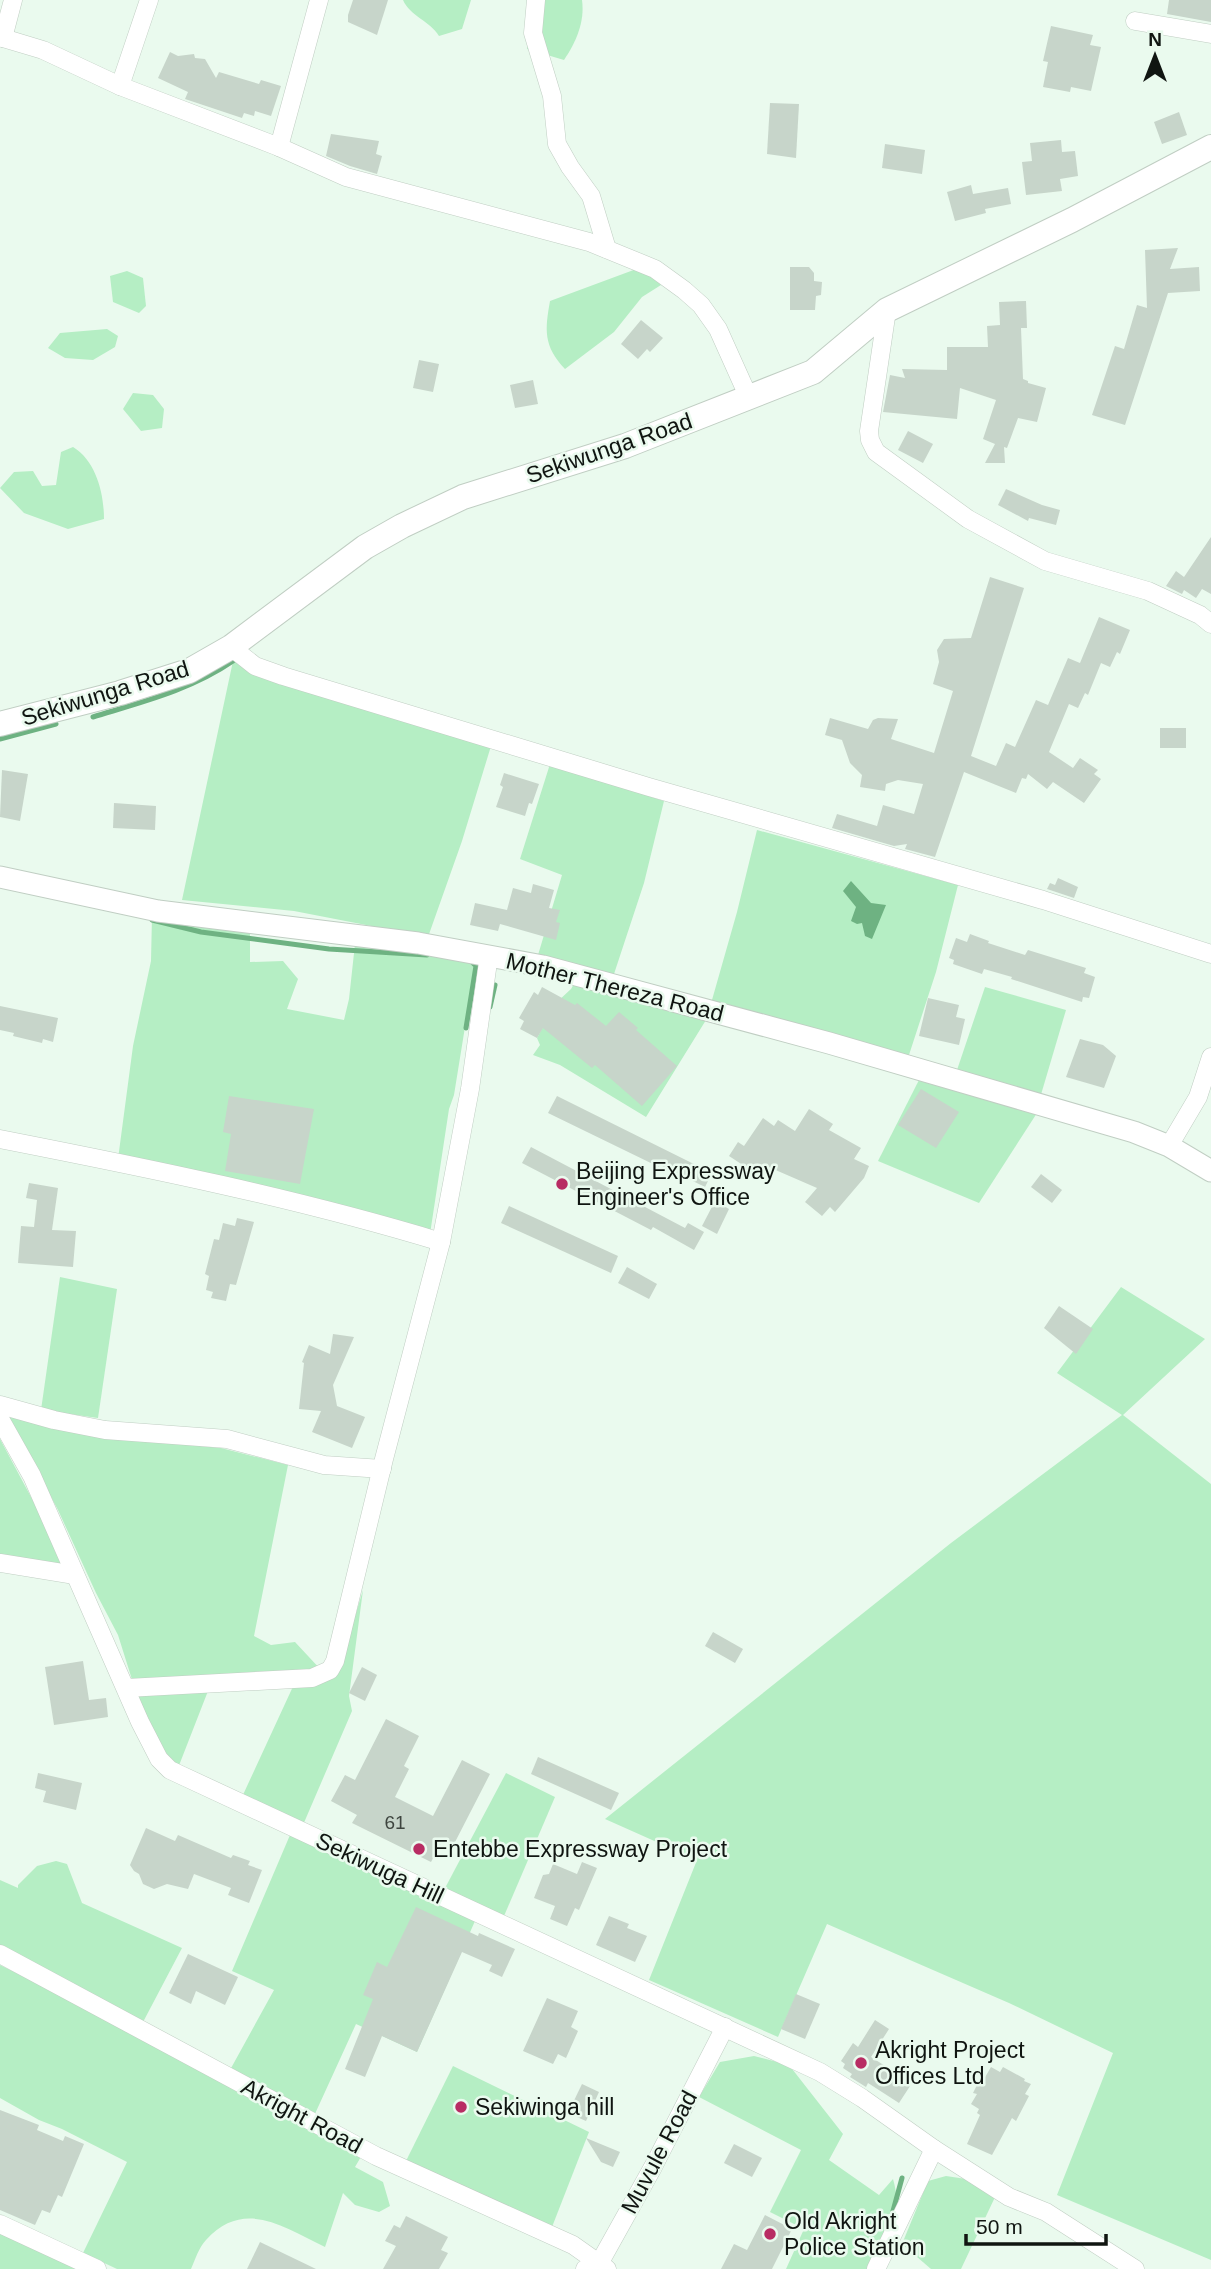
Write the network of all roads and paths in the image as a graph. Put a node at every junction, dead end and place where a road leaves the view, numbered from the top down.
1 (13, 0) edge
2 (149, 0) edge
3 (319, 0) edge
4 (536, 0) edge
5 (1135, 21) dead end
6 (1211, 34) edge
7 (1, 38) edge
8 (120, 86) junction
9 (1211, 147) edge
10 (279, 148) junction
11 (607, 249) junction
12 (887, 310) junction
13 (749, 398) junction
14 (1211, 624) edge
15 (231, 647) junction
16 (0, 724) edge
17 (0, 877) edge
18 (1211, 954) edge
19 (489, 955) junction
20 (1211, 1057) edge
21 (0, 1139) edge
22 (1169, 1146) junction
23 (1211, 1171) edge
24 (441, 1242) junction
25 (0, 1405) edge
26 (0, 1419) edge
27 (382, 1469) junction
28 (0, 1563) edge
29 (75, 1575) junction
30 (127, 1688) junction
31 (0, 1954) edge
32 (725, 2027) junction
33 (934, 2149) junction
34 (0, 2224) edge
35 (597, 2267) edge
36 (97, 2269) edge
37 (876, 2269) edge
38 (1135, 2269) edge

1 - 7 street
2 - 8 street
3 - 10 street
4 - 11 street
5 - 6 street
7 - 8 street
8 - 10 street
9 - 12 main road, Sekiwunga Road
10 - 11 street
11 - 13 street
12 - 13 main road, Sekiwunga Road
12 - 14 street
13 - 15 main road, Sekiwunga Road
15 - 16 main road, Sekiwunga Road
15 - 18 street
17 - 19 street, Mother Thereza Road
19 - 22 street, Mother Thereza Road
19 - 24 street
20 - 22 street
21 - 24 street
22 - 23 street, Mother Thereza Road
24 - 27 street
25 - 27 street
26 - 29 street, Sekiwuga Hill
27 - 30 street
28 - 29 street
29 - 30 street, Sekiwuga Hill
30 - 32 street, Sekiwuga Hill
31 - 35 street, Akright Road
32 - 33 street, Sekiwuga Hill
32 - 35 street, Muvule Road
33 - 37 street
33 - 38 street, Sekiwuga Hill
34 - 36 street

